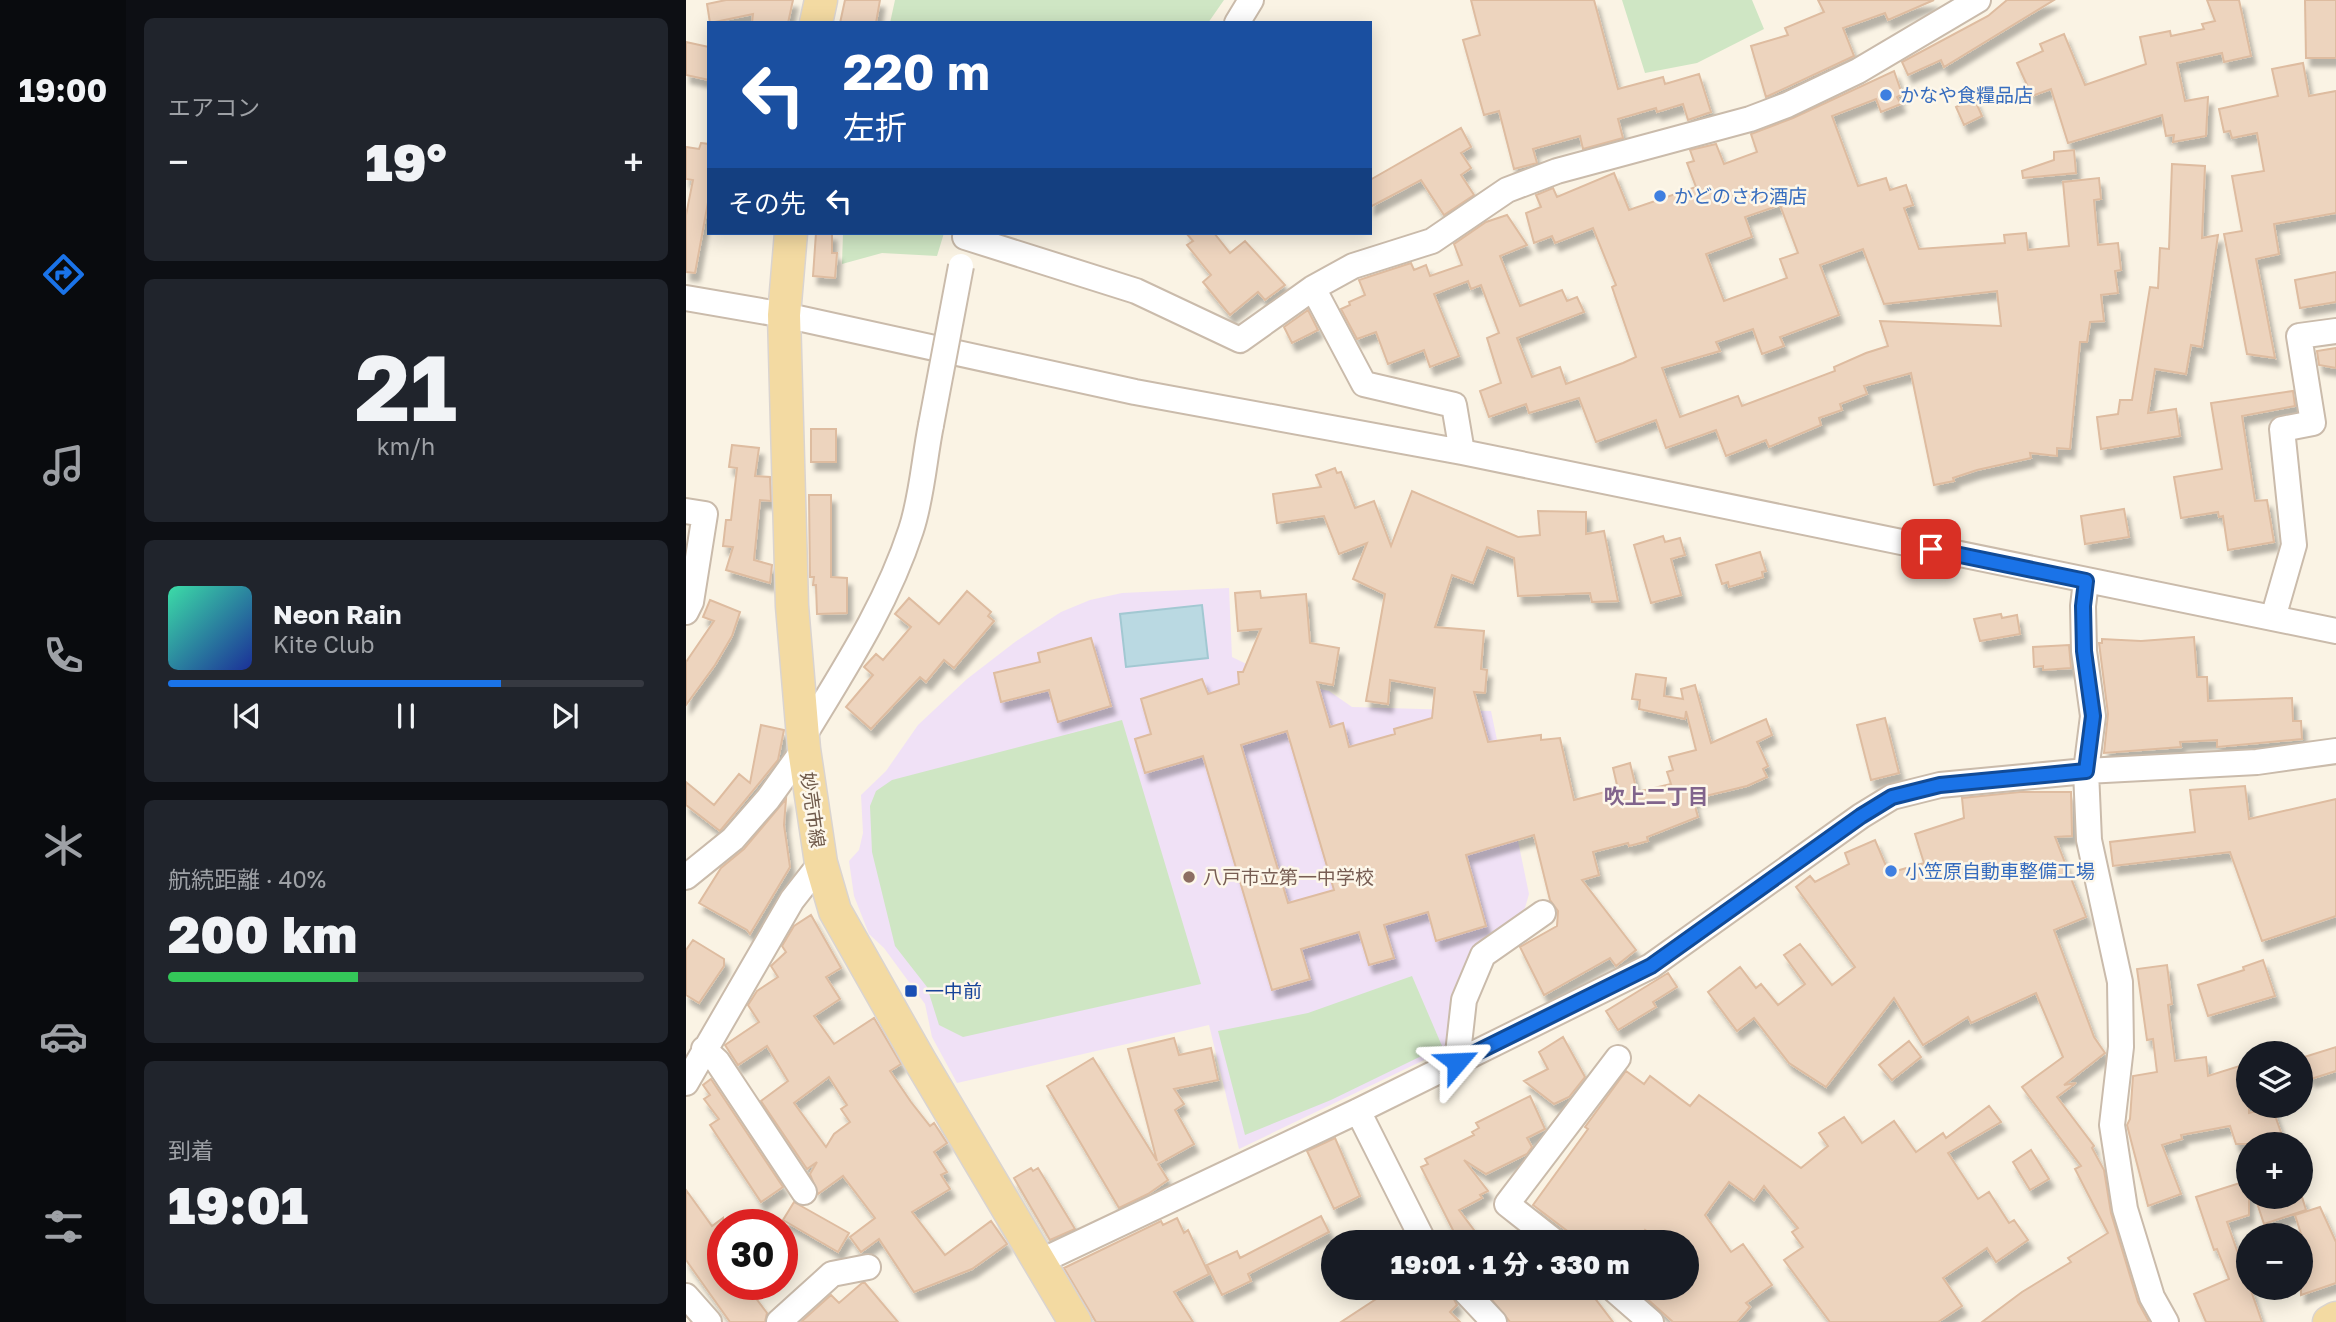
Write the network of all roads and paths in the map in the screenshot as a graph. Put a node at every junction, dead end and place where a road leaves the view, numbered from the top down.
1 (821, 0) edge
2 (1251, 0) edge
3 (1978, 0) edge
4 (816, 21) edge
5 (1238, 21) edge
6 (791, 235) edge
7 (966, 235) edge
8 (1313, 288) junction
9 (686, 298) edge
10 (784, 315) junction
11 (2336, 331) edge
12 (1462, 452) junction
13 (686, 510) edge
14 (2086, 581) junction
15 (686, 612) edge
16 (2273, 618) junction
17 (2336, 631) edge
18 (805, 742) junction
19 (2336, 751) edge
20 (2086, 771) junction
21 (821, 863) junction
22 (686, 877) edge
23 (1543, 913) dead end
24 (704, 1049) junction
25 (1618, 1058) dead end
26 (1457, 1062) junction
27 (686, 1083) edge
28 (1358, 1111) junction
29 (804, 1192) dead end
30 (1418, 1230) edge
31 (1541, 1230) edge
32 (1039, 1262) junction
33 (868, 1267) dead end
34 (686, 1296) edge
35 (1473, 1300) edge
36 (1626, 1300) edge
37 (2336, 1318) edge
38 (709, 1322) edge
39 (779, 1322) edge
40 (1075, 1322) edge
41 (1494, 1322) edge
42 (1651, 1322) edge
43 (2166, 1322) edge
44 (2329, 1322) edge

1 - 4 main road
2 - 5 street
3 - 8 street
6 - 10 main road, 妙売市線
7 - 8 street
7 - 18 street, bridge
8 - 12 street
9 - 10 street
10 - 12 street
10 - 18 main road, 妙売市線
11 - 16 street
12 - 14 street
13 - 15 street
14 - 16 street
14 - 20 street
16 - 17 street
18 - 21 main road, 妙売市線
18 - 22 street
19 - 20 street
20 - 26 street
20 - 43 street
21 - 24 street
21 - 32 main road, 妙売市線
23 - 26 street
24 - 27 street
24 - 29 street
25 - 31 street
26 - 28 street
28 - 30 street
28 - 32 street
32 - 40 main road, 妙売市線
33 - 39 street
34 - 38 street
35 - 41 street
36 - 42 street
37 - 44 main road

